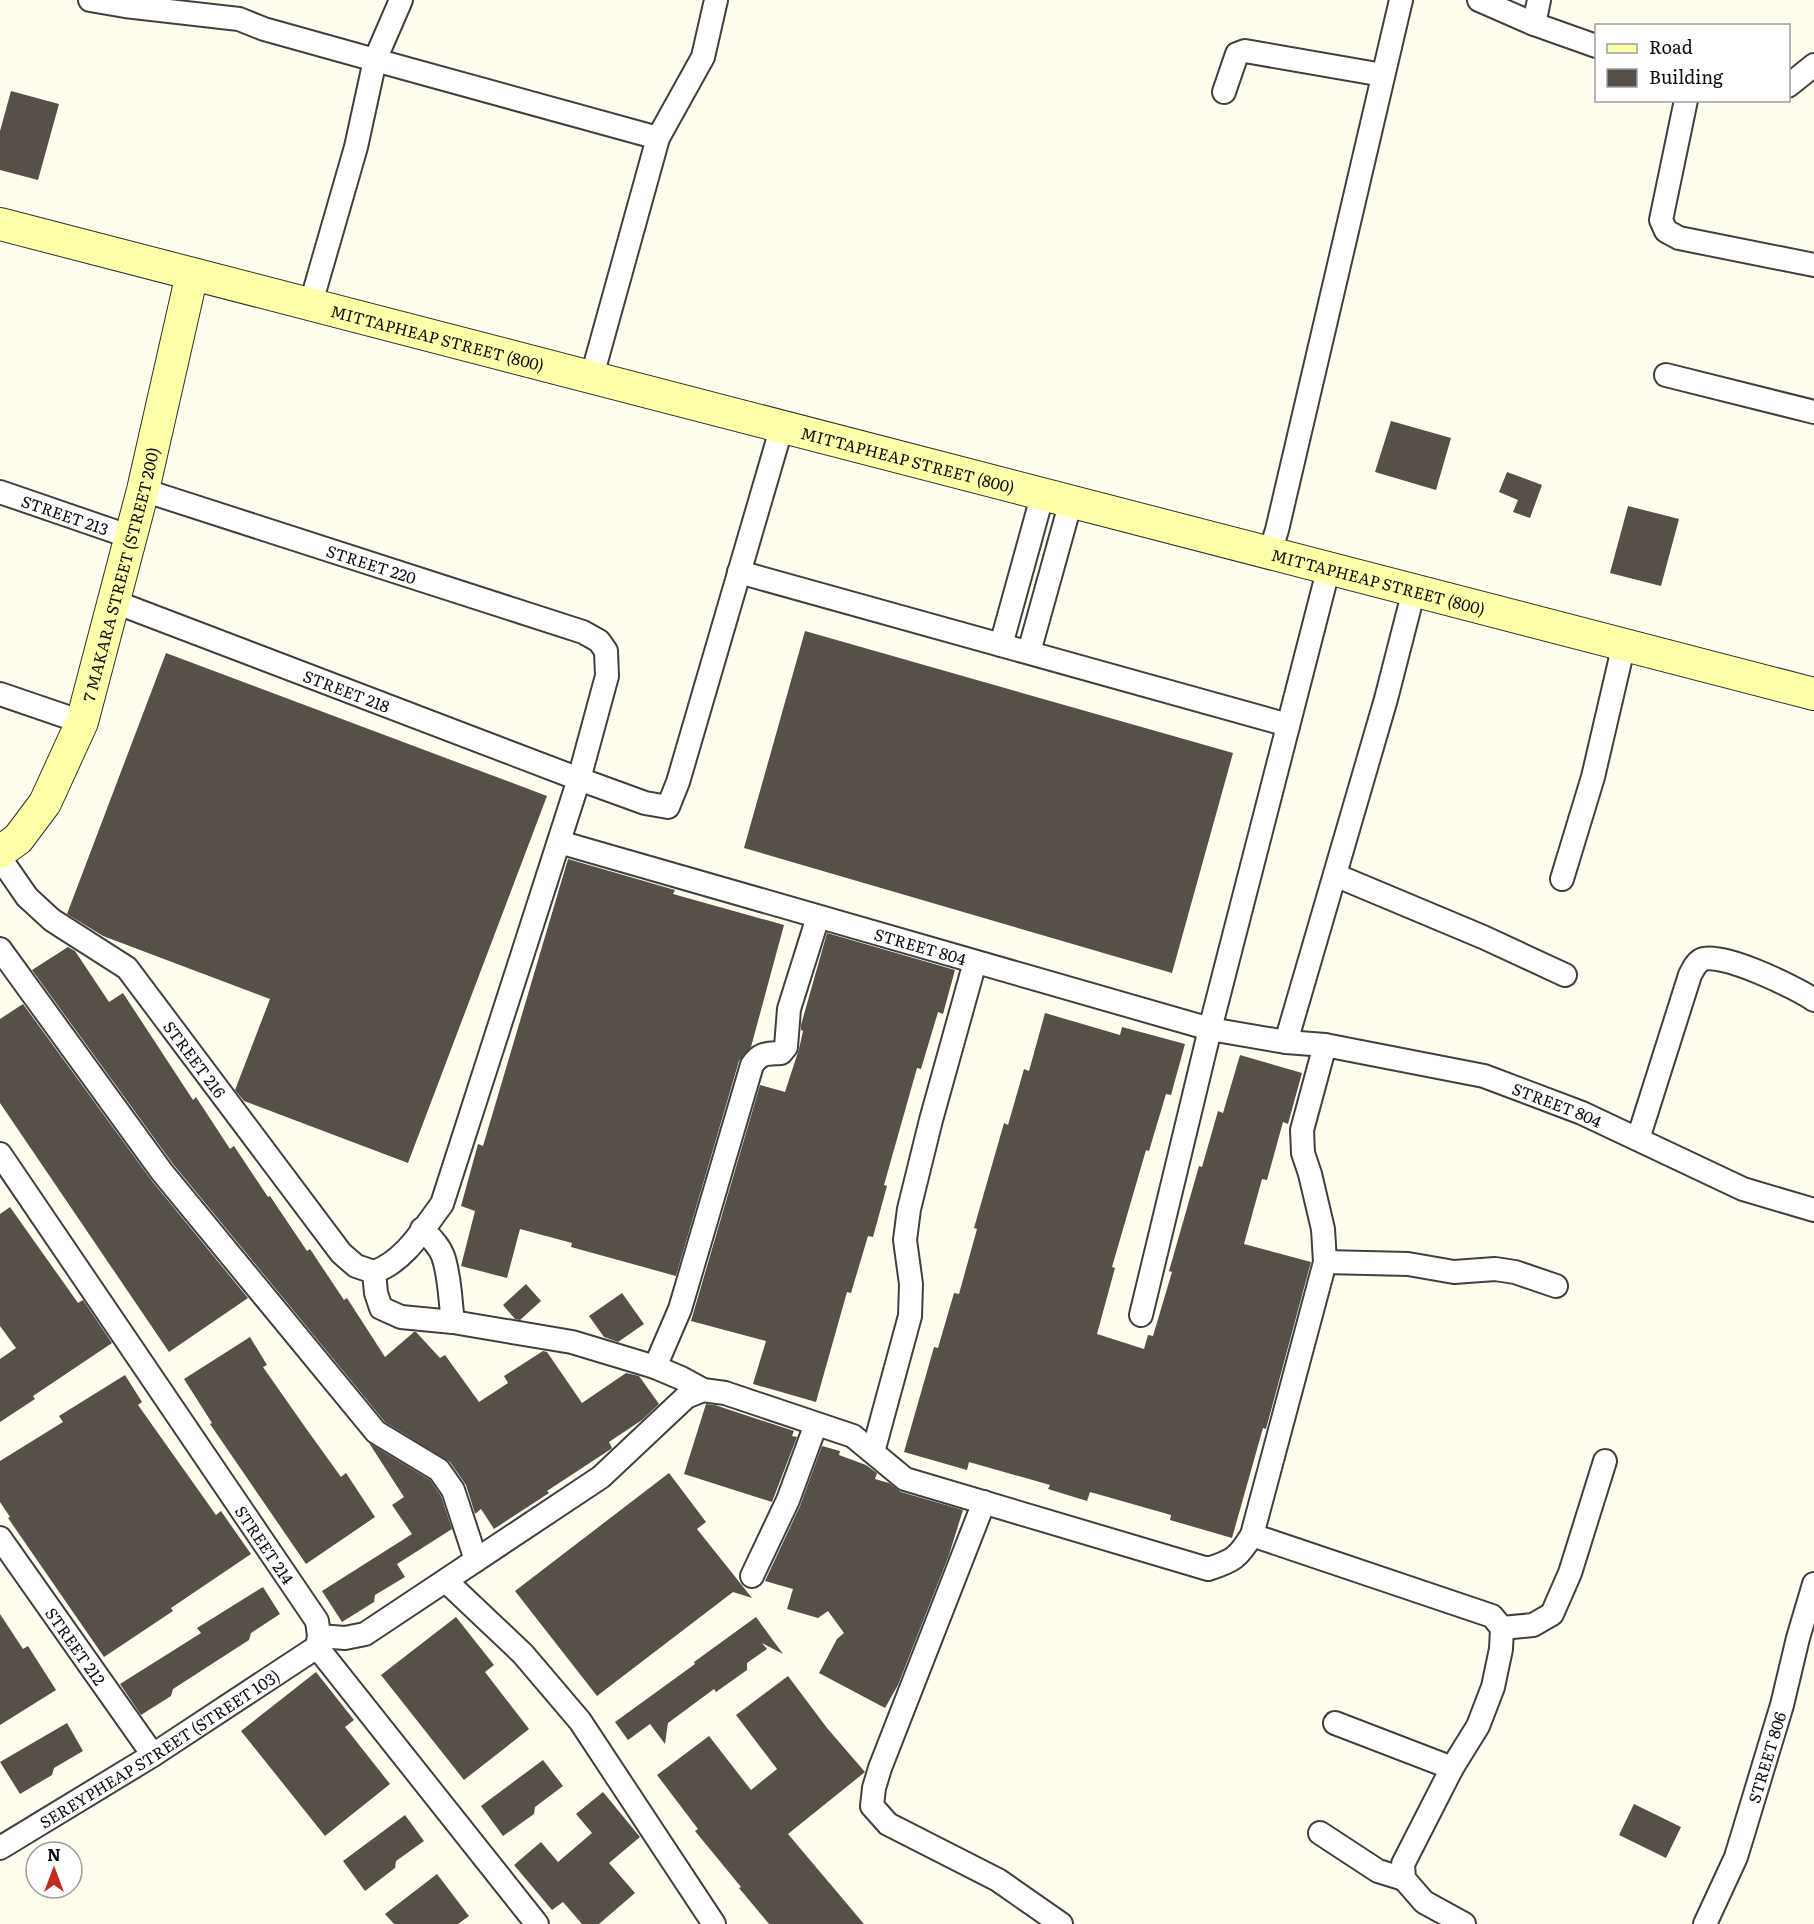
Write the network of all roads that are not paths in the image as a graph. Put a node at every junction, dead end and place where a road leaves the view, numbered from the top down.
1 (90, 0) edge
2 (401, 0) edge
3 (716, 0) edge
4 (1401, 0) edge
5 (1479, 0) edge
6 (1539, 0) edge
7 (126, 3) edge
8 (239, 10) edge
9 (1534, 24) junction
10 (1595, 46) edge
11 (375, 60) junction
12 (1814, 65) edge
13 (1383, 75) junction
14 (1790, 84) edge
15 (1224, 92) dead end
16 (1686, 102) edge
17 (658, 138) junction
18 (0, 224) edge
19 (1814, 265) edge
20 (192, 274) junction
21 (311, 303) junction
22 (1666, 375) dead end
23 (592, 376) junction
24 (1814, 412) edge
25 (782, 426) junction
26 (143, 490) junction
27 (0, 492) edge
28 (1057, 497) junction
29 (131, 537) junction
30 (1270, 552) junction
31 (1329, 567) junction
32 (739, 572) junction
33 (1414, 590) junction
34 (115, 602) junction
35 (1624, 644) junction
36 (1001, 645) junction
37 (1029, 652) junction
38 (0, 694) edge
39 (1814, 694) edge
40 (82, 722) junction
41 (1288, 725) junction
42 (579, 779) junction
43 (559, 842) junction
44 (0, 852) edge
45 (0, 858) edge
46 (1335, 875) junction
47 (1562, 879) dead end
48 (819, 917) junction
49 (0, 949) edge
50 (975, 962) junction
51 (1565, 975) dead end
52 (1814, 1000) edge
53 (1210, 1029) junction
54 (1286, 1041) junction
55 (1325, 1045) junction
56 (1638, 1139) junction
57 (0, 1154) edge
58 (1814, 1210) edge
59 (423, 1230) junction
60 (1325, 1262) junction
61 (374, 1272) junction
62 (1556, 1286) dead end
63 (1141, 1315) dead end
64 (453, 1322) junction
65 (655, 1367) junction
66 (703, 1390) junction
67 (816, 1424) junction
68 (873, 1452) junction
69 (1605, 1461) dead end
70 (984, 1502) junction
71 (1252, 1535) junction
72 (0, 1538) edge
73 (476, 1560) junction
74 (752, 1576) dead end
75 (446, 1581) junction
76 (1814, 1584) edge
77 (1502, 1628) junction
78 (318, 1641) junction
79 (1806, 1641) edge
80 (1335, 1723) dead end
81 (153, 1755) junction
82 (1452, 1768) junction
83 (1320, 1833) dead end
84 (0, 1848) edge
85 (1404, 1879) junction
86 (537, 1924) edge
87 (714, 1924) edge
88 (1061, 1924) edge
89 (1464, 1924) edge
90 (1705, 1924) edge

1 - 7 street
2 - 11 street
3 - 17 street
4 - 13 street
5 - 9 street
6 - 9 street
7 - 8 street
8 - 11 street
9 - 10 street
11 - 17 street
11 - 21 street
12 - 14 street
13 - 15 street
13 - 30 street
16 - 19 street
17 - 23 street
18 - 20 main road, MITTAPHEAP STREET (800)
20 - 21 main road, MITTAPHEAP STREET (800)
20 - 26 main road, 7 MAKARA STREET (STREET 200)
21 - 23 main road, MITTAPHEAP STREET (800)
22 - 24 street
23 - 25 main road, MITTAPHEAP STREET (800)
25 - 28 main road, MITTAPHEAP STREET (800)
25 - 32 street
26 - 29 main road, 7 MAKARA STREET (STREET 200)
26 - 42 street, STREET 220
27 - 29 street, STREET 213
28 - 30 main road, MITTAPHEAP STREET (800)
28 - 36 street
28 - 37 street
29 - 34 main road, 7 MAKARA STREET (STREET 200)
30 - 31 main road, MITTAPHEAP STREET (800)
31 - 33 main road, MITTAPHEAP STREET (800)
31 - 41 street
32 - 36 street
32 - 42 street, STREET 218
33 - 35 main road, MITTAPHEAP STREET (800)
33 - 46 street
34 - 40 main road, 7 MAKARA STREET (STREET 200)
34 - 42 street, STREET 218
35 - 39 main road, MITTAPHEAP STREET (800)
35 - 47 street
36 - 37 street
37 - 41 street
38 - 40 street
40 - 44 main road, 7 MAKARA STREET (STREET 200)
41 - 53 street
42 - 43 street
43 - 48 street, STREET 804
43 - 59 street
45 - 61 street, STREET 216
46 - 51 street
46 - 54 street
48 - 50 street, STREET 804
48 - 65 street
49 - 73 street
50 - 53 street, STREET 804
50 - 68 street
52 - 56 street
53 - 54 street, STREET 804
53 - 63 street
54 - 55 street, STREET 804
55 - 56 street, STREET 804
55 - 60 street
56 - 58 street, STREET 804
57 - 78 street, STREET 214
59 - 61 street
59 - 64 street
60 - 62 street
60 - 71 street
61 - 64 street
64 - 65 street
65 - 66 street
66 - 67 street
66 - 73 street
67 - 68 street
67 - 74 street
68 - 70 street
69 - 77 street
70 - 71 street
70 - 88 street
71 - 77 street
72 - 81 street, STREET 212
73 - 75 street
75 - 78 street
75 - 87 street
76 - 79 street, STREET 806
77 - 82 street
78 - 81 street, SEREYPHEAP STREET (STREET 103)
78 - 86 street, STREET 214
79 - 90 street, STREET 806
80 - 82 street
81 - 84 street, SEREYPHEAP STREET (STREET 103)
82 - 85 street
83 - 85 street
85 - 89 street

